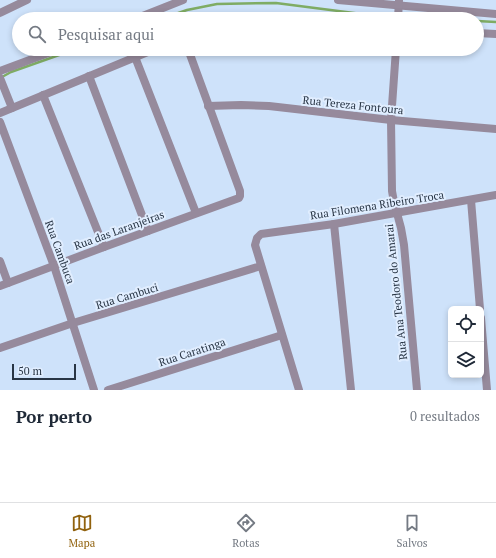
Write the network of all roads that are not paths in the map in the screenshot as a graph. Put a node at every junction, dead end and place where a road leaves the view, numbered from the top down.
1 (27, 0) edge
2 (183, 0) edge
3 (338, 0) edge
4 (399, 9) edge
5 (153, 12) edge
6 (457, 12) edge
7 (0, 13) edge
8 (484, 13) edge
9 (496, 14) edge
10 (484, 33) edge
11 (496, 34) edge
12 (40, 56) edge
13 (139, 56) edge
14 (190, 56) edge
15 (396, 56) edge
16 (135, 58) junction
17 (0, 71) edge
18 (89, 76) junction
19 (0, 78) edge
20 (43, 95) junction
21 (208, 106) junction
22 (12, 108) junction
23 (0, 113) edge
24 (391, 120) junction
25 (0, 122) edge
26 (496, 129) edge
27 (496, 195) edge
28 (471, 200) junction
29 (196, 213) junction
30 (398, 213) junction
31 (334, 224) junction
32 (148, 231) junction
33 (104, 247) junction
34 (0, 261) edge
35 (54, 266) junction
36 (261, 266) junction
37 (8, 283) junction
38 (0, 286) edge
39 (480, 306) edge
40 (73, 324) junction
41 (282, 335) junction
42 (483, 342) edge
43 (0, 348) edge
44 (94, 390) edge
45 (108, 390) edge
46 (299, 390) edge
47 (350, 390) edge
48 (417, 390) edge
49 (487, 390) edge

1 - 7 street
2 - 5 street
3 - 4 street
4 - 6 street
8 - 9 street
10 - 11 street
12 - 17 street
13 - 16 street
14 - 21 street
15 - 24 street, Rua Ana Teodoro do Amarai
16 - 18 street
16 - 29 street
18 - 20 street
18 - 32 street
19 - 22 street
20 - 22 street
20 - 33 street
21 - 24 street, Rua Tereza Fontoura
21 - 29 street, Rua das Laranjeiras
22 - 23 street
24 - 26 street, Rua Tereza Fontoura
24 - 30 street, Rua Ana Teodoro do Amarai
25 - 35 street, Rua Cambuca
27 - 28 street, Rua Filomena Ribeiro Troca
28 - 30 street, Rua Filomena Ribeiro Troca
28 - 39 street
29 - 32 street, Rua das Laranjeiras
30 - 31 street, Rua Filomena Ribeiro Troca
30 - 48 street, Rua Ana Teodoro do Amarai
31 - 36 street, Rua Filomena Ribeiro Troca
31 - 47 street
32 - 33 street, Rua das Laranjeiras
33 - 35 street, Rua das Laranjeiras
34 - 37 street
35 - 37 street, Rua das Laranjeiras
35 - 40 street, Rua Cambuca
36 - 40 street, Rua Cambuci
36 - 41 street
37 - 38 street, Rua das Laranjeiras
40 - 43 street, Rua Cambuci
40 - 44 street, Rua Cambuca
41 - 45 street, Rua Caratinga
41 - 46 street
42 - 49 street

